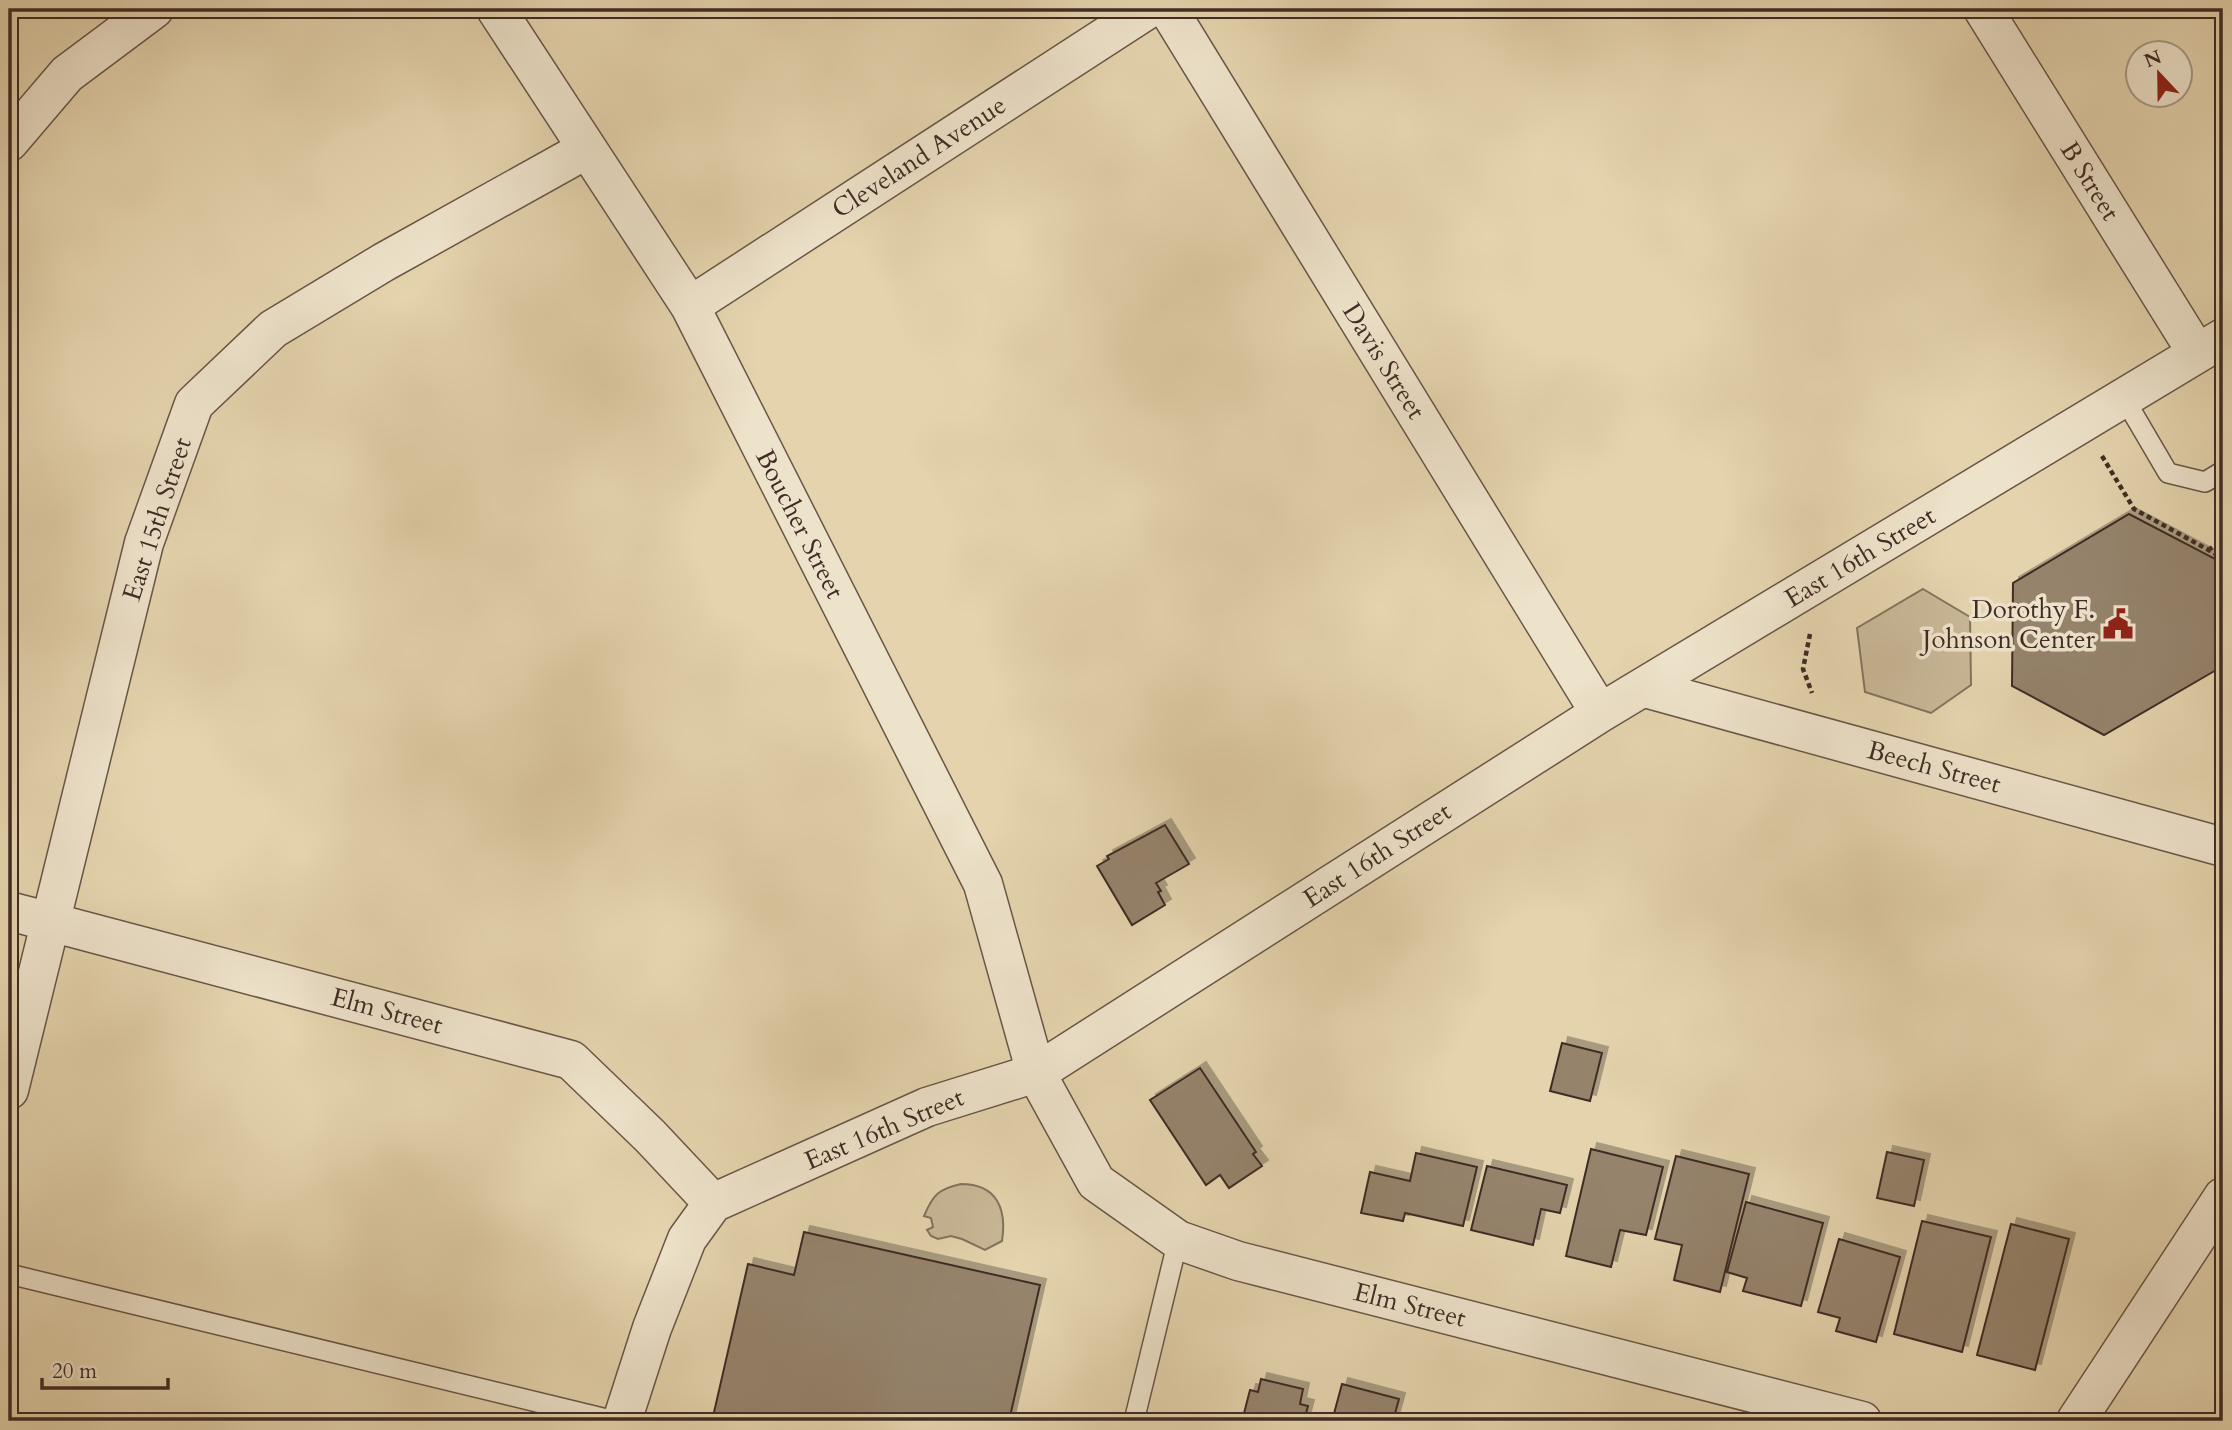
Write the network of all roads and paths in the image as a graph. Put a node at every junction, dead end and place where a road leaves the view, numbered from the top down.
1 (154, 9) edge
2 (496, 9) edge
3 (1148, 9) edge
4 (1168, 9) edge
5 (1983, 9) edge
6 (9, 142) edge
7 (587, 149) junction
8 (690, 306) junction
9 (2210, 346) edge
10 (2124, 398) junction
11 (2091, 463) dead end
12 (2223, 471) edge
13 (2223, 541) edge
14 (2208, 550) junction
15 (2223, 558) edge
16 (1811, 626) dead end
17 (1645, 688) junction
18 (1815, 700) dead end
19 (1600, 713) junction
20 (2223, 847) edge
21 (9, 911) edge
22 (51, 922) junction
23 (1036, 1073) junction
24 (9, 1090) edge
25 (2223, 1197) edge
26 (713, 1203) junction
27 (1178, 1240) junction
28 (9, 1274) edge
29 (615, 1421) edge
30 (622, 1421) edge
31 (1134, 1421) edge
32 (1862, 1421) edge
33 (2076, 1421) edge

1 - 6 street
2 - 7 street, Boucher Street
3 - 8 street, Cleveland Avenue
4 - 19 street, Davis Street
5 - 9 street, B Street
7 - 8 street, Boucher Street
7 - 22 street, East 15th Street
8 - 23 street, Boucher Street
9 - 10 street, East 16th Street
10 - 12 lane
10 - 17 street, East 16th Street
11 - 14 path
13 - 14 path
14 - 15 path
16 - 18 path
17 - 19 street, East 16th Street
17 - 20 street, Beech Street
19 - 23 street, East 16th Street
21 - 22 street, Elm Street
22 - 24 street, East 15th Street
22 - 26 street, Elm Street
23 - 26 street, East 16th Street
23 - 27 street, Elm Street
25 - 33 street
26 - 30 street
27 - 31 lane
27 - 32 street, Elm Street
28 - 29 lane

